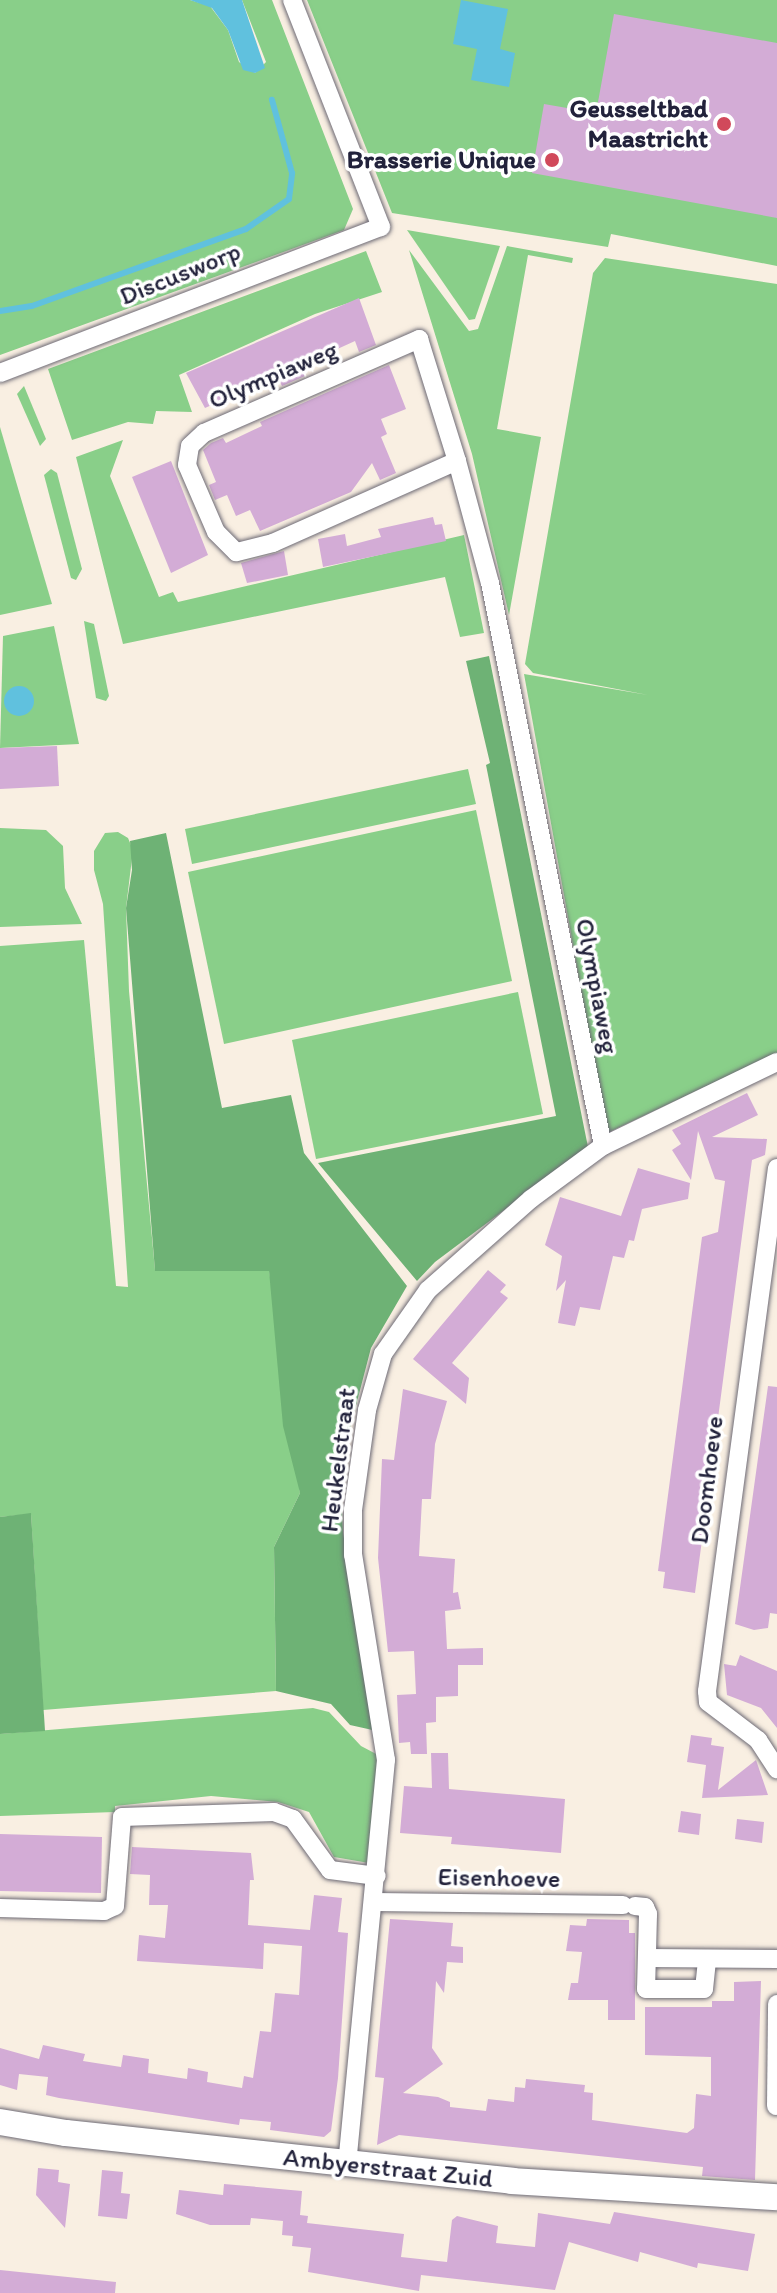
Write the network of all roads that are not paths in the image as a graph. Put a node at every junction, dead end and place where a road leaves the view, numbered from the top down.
1 (292, 0) edge
2 (0, 373) edge
3 (457, 461) junction
4 (777, 1062) edge
5 (603, 1146) junction
6 (777, 1168) edge
7 (777, 1769) edge
8 (377, 1876) junction
9 (374, 1902) junction
10 (0, 1908) edge
11 (647, 1958) junction
12 (707, 1959) junction
13 (777, 1959) edge
14 (777, 2004) edge
15 (776, 2106) edge
16 (0, 2122) edge
17 (347, 2165) junction
18 (777, 2197) edge

1 - 2 street, Discusworp
3 - 3 street, Olympiaweg
3 - 5 street, Olympiaweg
4 - 5 street, Heukelstraat
5 - 8 street, Heukelstraat
6 - 7 street, Doomhoeve
8 - 9 street, Heukelstraat
8 - 10 street
9 - 11 street, Eisenhoeve
9 - 17 street, Heukelstraat
11 - 12 street
11 - 12 street, Eisenhoeve
12 - 13 street
14 - 15 street
16 - 17 street, Ambyerstraat Zuid
17 - 18 street, Ambyerstraat Zuid

